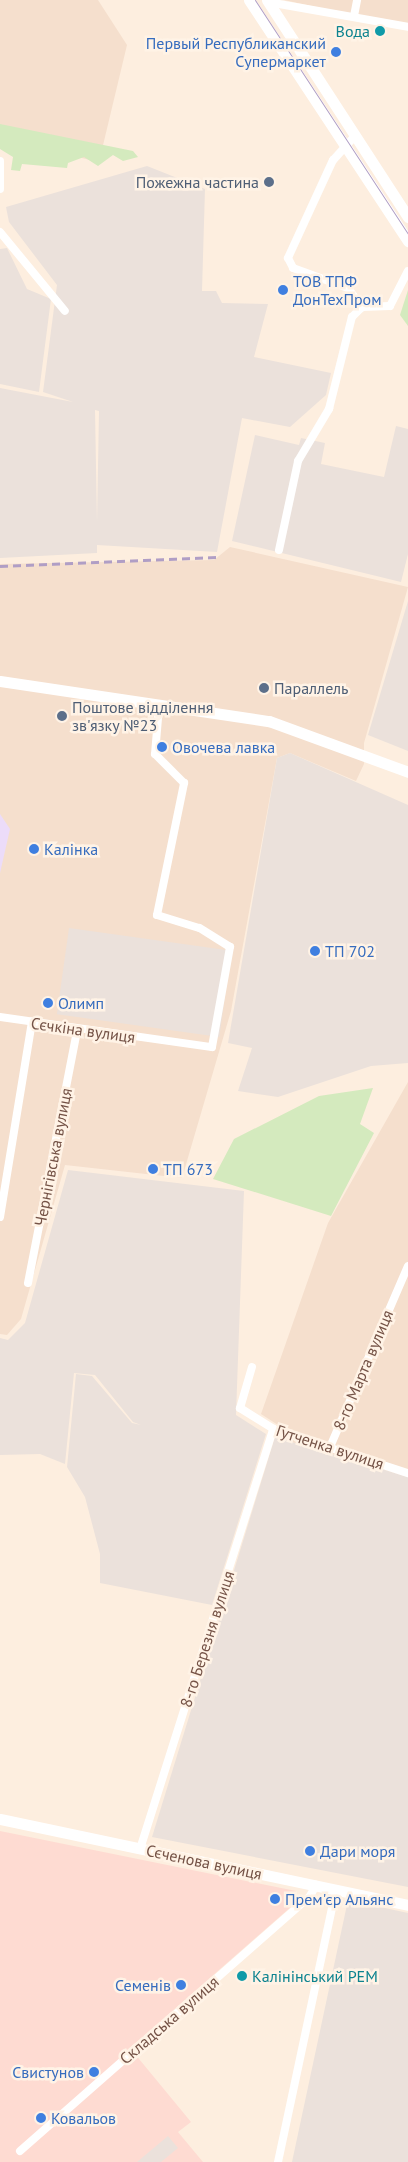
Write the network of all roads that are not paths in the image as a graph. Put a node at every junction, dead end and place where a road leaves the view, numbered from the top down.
1 (249, 0) edge
2 (326, 0) edge
3 (357, 0) edge
4 (268, 1) edge
5 (324, 10) junction
6 (354, 16) junction
7 (408, 27) edge
8 (354, 137) junction
9 (344, 148) junction
10 (0, 161) edge
11 (0, 189) edge
12 (408, 217) edge
13 (0, 232) edge
14 (408, 241) edge
15 (408, 271) edge
16 (362, 307) junction
17 (65, 310) dead end
18 (279, 550) dead end
19 (0, 682) edge
20 (159, 706) junction
21 (408, 772) edge
22 (0, 1017) edge
23 (32, 1022) junction
24 (77, 1031) junction
25 (0, 1217) edge
26 (408, 1266) edge
27 (28, 1283) dead end
28 (252, 1367) dead end
29 (273, 1429) junction
30 (330, 1447) junction
31 (408, 1473) edge
32 (0, 1819) edge
33 (140, 1848) junction
34 (316, 1886) junction
35 (336, 1890) junction
36 (408, 1905) edge
37 (20, 2152) dead end
38 (278, 2162) edge

1 - 9 street
2 - 5 street
3 - 6 street
4 - 5 street
4 - 8 street
5 - 6 street
6 - 7 street
8 - 9 street
8 - 12 street
9 - 14 street
9 - 16 street
10 - 11 street
13 - 17 street
15 - 16 street
16 - 18 street
19 - 20 street
20 - 21 street
20 - 24 street, Сєчкіна вулиця
22 - 23 street, Сєчкіна вулиця
23 - 24 street, Сєчкіна вулиця
23 - 25 street
24 - 27 street, Чернігівська вулиця
26 - 30 street, 8-го Марта вулиця
28 - 29 street, Гутченка вулиця
29 - 30 street, Гутченка вулиця
29 - 33 street, 8-го Березня вулиця
30 - 31 street, Гутченка вулиця
32 - 33 street, Сєченова вулиця
33 - 34 street, Сєченова вулиця
34 - 35 street, Сєченова вулиця
34 - 37 street, Складська вулиця
35 - 36 street, Сєченова вулиця
35 - 38 street

